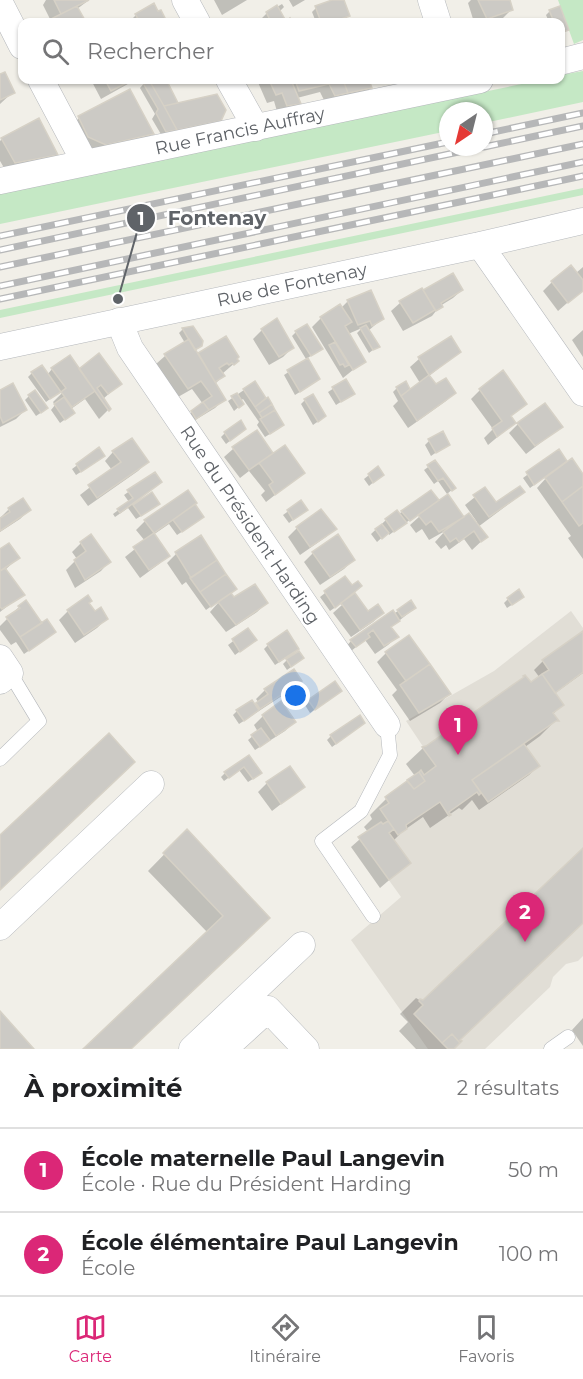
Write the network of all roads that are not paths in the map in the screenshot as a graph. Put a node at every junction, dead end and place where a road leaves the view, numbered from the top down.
1 (184, 0) edge
2 (431, 0) edge
3 (0, 3) edge
4 (195, 18) edge
5 (437, 18) edge
6 (18, 38) edge
7 (583, 56) edge
8 (565, 61) edge
9 (42, 84) edge
10 (231, 84) edge
11 (453, 84) edge
12 (256, 128) junction
13 (85, 163) junction
14 (0, 181) edge
15 (583, 221) edge
16 (480, 246) junction
17 (119, 321) junction
18 (0, 347) edge
19 (583, 393) edge
20 (3, 670) edge
21 (387, 725) joint
22 (0, 759) edge
23 (151, 784) dead end
24 (373, 916) dead end
25 (0, 927) edge
26 (302, 945) dead end
27 (568, 1037) dead end
28 (192, 1049) edge
29 (224, 1049) edge
30 (306, 1049) edge
31 (551, 1049) edge

1 - 4 street
2 - 5 street
3 - 6 street
7 - 8 street
9 - 13 street
10 - 12 street
11 - 12 street, Rue Francis Auffray
12 - 13 street, Rue Francis Auffray
13 - 14 street, Rue Francis Auffray
15 - 16 street, Rue de Fontenay
16 - 17 street, Rue de Fontenay
16 - 19 street
17 - 18 street, Rue de Fontenay
17 - 21 street, Rue du Président Harding
20 - 22 lane
21 - 24 lane
23 - 25 street
26 - 28 street
27 - 31 lane
29 - 30 street

